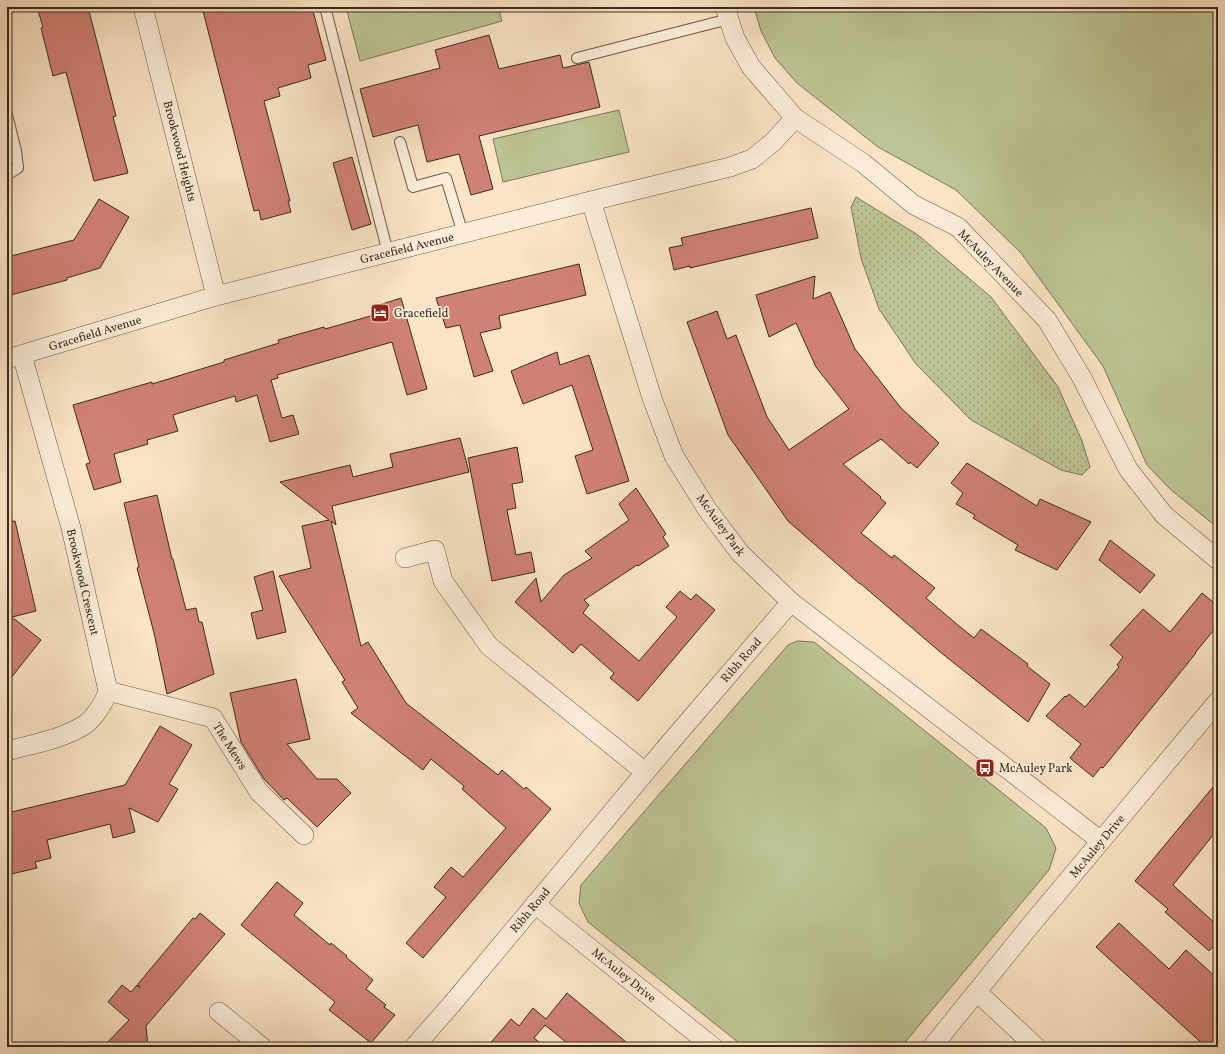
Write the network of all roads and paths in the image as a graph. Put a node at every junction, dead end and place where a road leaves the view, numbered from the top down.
1 (143, 7) edge
2 (325, 7) edge
3 (727, 13) edge
4 (577, 58) dead end
5 (7, 115) edge
6 (795, 118) junction
7 (400, 142) dead end
8 (7, 175) edge
9 (591, 201) junction
10 (463, 234) junction
11 (388, 252) junction
12 (216, 296) junction
13 (14, 357) edge
14 (405, 558) dead end
15 (1218, 560) edge
16 (791, 602) junction
17 (108, 691) junction
18 (1218, 701) edge
19 (7, 751) edge
20 (645, 772) junction
21 (304, 835) dead end
22 (1101, 841) junction
23 (535, 904) junction
24 (977, 992) junction
25 (219, 1012) dead end
26 (262, 1047) edge
27 (414, 1047) edge
28 (713, 1047) edge
29 (932, 1047) edge
30 (1036, 1047) edge

1 - 12 street, Brookwood Heights
2 - 11 lane
3 - 4 lane
3 - 6 street, McAuley Avenue
5 - 8 lane
6 - 9 street, Gracefield Avenue
6 - 15 street, McAuley Avenue
7 - 10 lane
9 - 10 street, Gracefield Avenue
9 - 16 street, McAuley Park
10 - 11 street, Gracefield Avenue
11 - 12 street, Gracefield Avenue
12 - 13 street, Gracefield Avenue
13 - 17 street, Brookwood Crescent
14 - 20 street
16 - 20 street, Ribh Road
16 - 22 street, McAuley Park
17 - 19 street
17 - 21 street, The Mews
18 - 22 street, McAuley Drive
20 - 23 street, Ribh Road
22 - 24 street, McAuley Drive
23 - 27 street, Ribh Road
23 - 28 street, McAuley Drive
24 - 29 street, McAuley Drive
24 - 30 street
25 - 26 street

